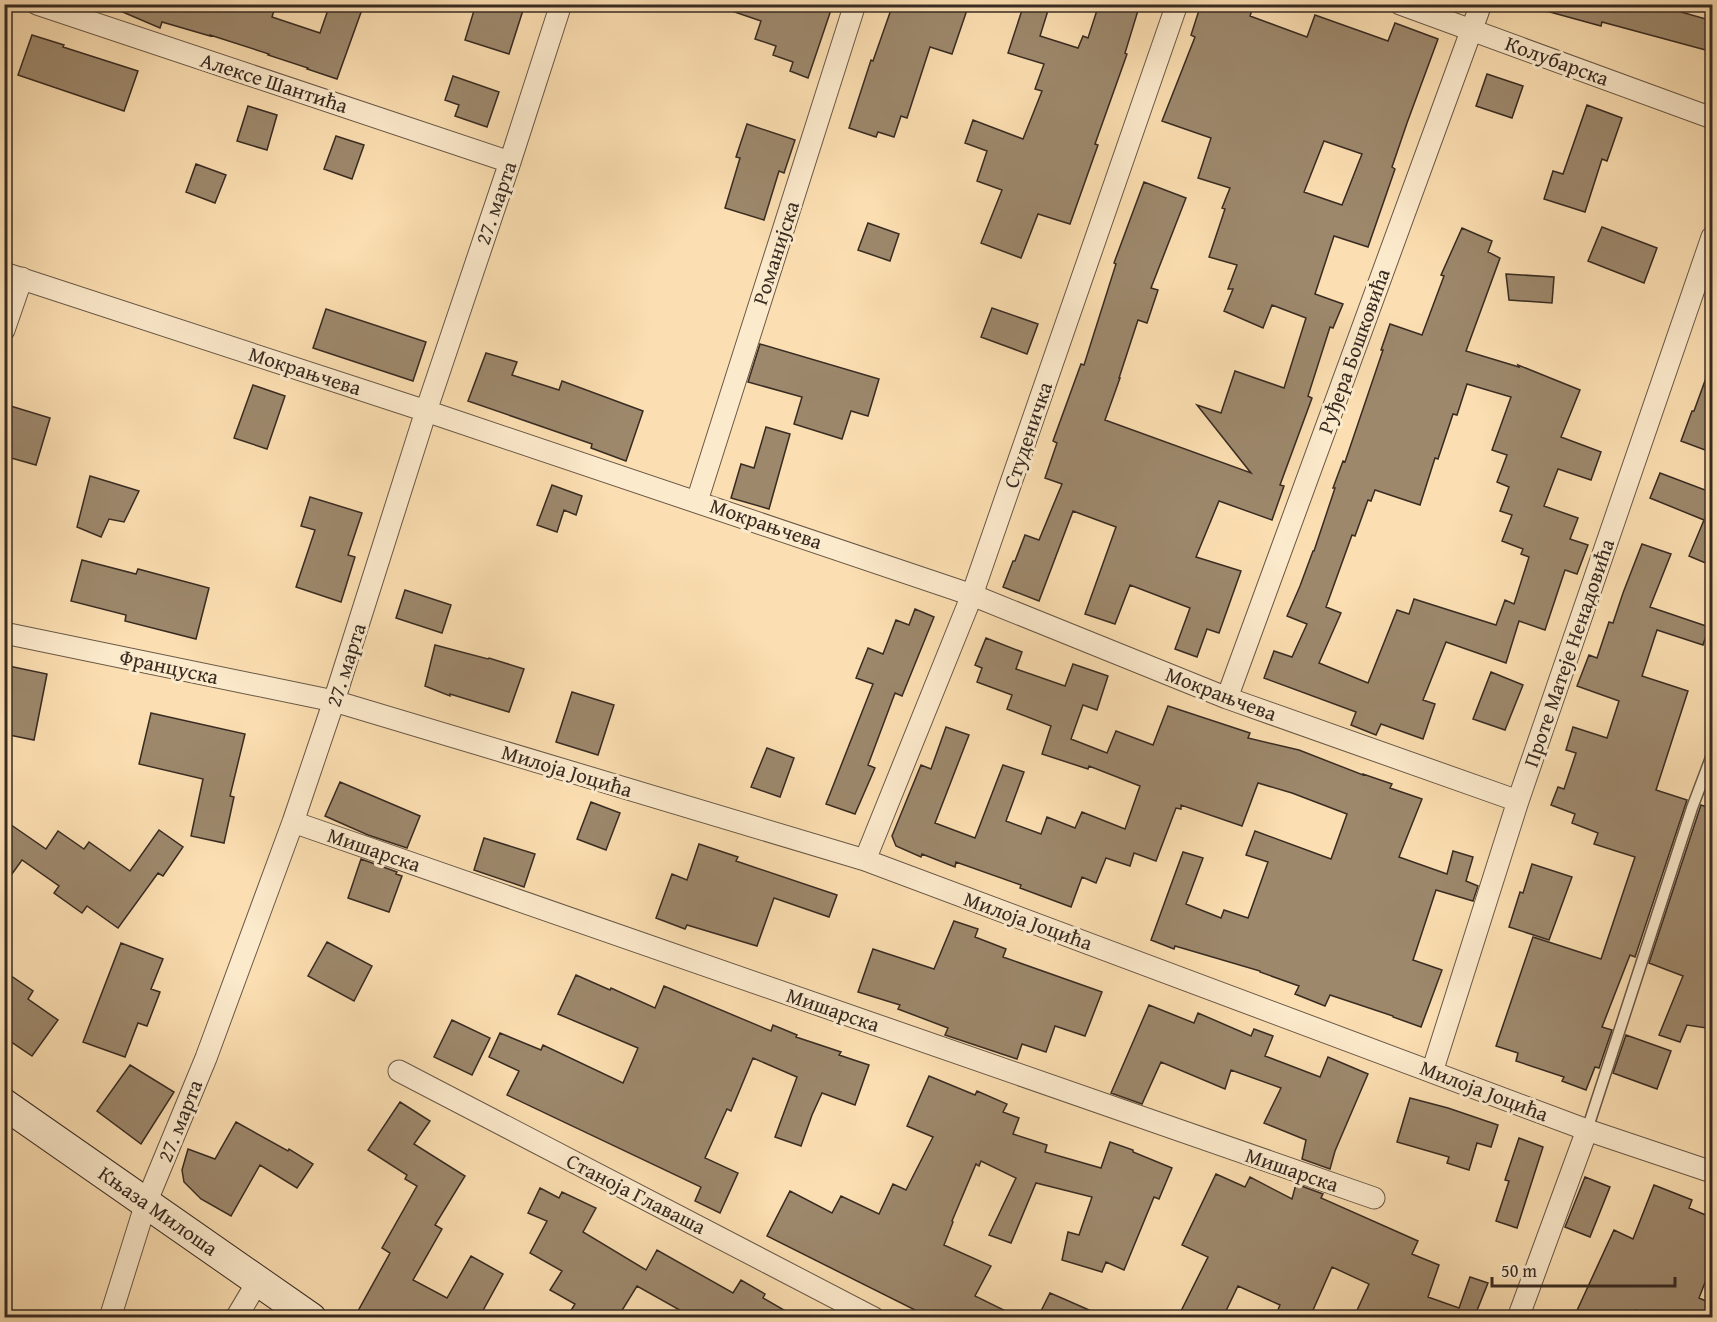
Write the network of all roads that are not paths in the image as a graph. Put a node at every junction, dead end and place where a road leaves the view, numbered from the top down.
1 (37, 4) edge
2 (561, 4) edge
3 (855, 4) edge
4 (1177, 4) edge
5 (1400, 4) edge
6 (1481, 4) edge
7 (1471, 29) junction
8 (1713, 118) edge
9 (510, 162) junction
10 (1713, 237) edge
11 (13, 276) edge
12 (4, 330) edge
13 (426, 411) junction
14 (697, 501) junction
15 (972, 595) junction
16 (4, 633) edge
17 (1227, 698) junction
18 (334, 701) junction
19 (1713, 755) edge
20 (1518, 801) junction
21 (293, 822) junction
22 (865, 860) junction
23 (399, 1071) dead end
24 (1432, 1072) junction
25 (4, 1104) edge
26 (1587, 1130) junction
27 (1713, 1172) edge
28 (1374, 1198) dead end
29 (146, 1203) junction
30 (258, 1281) junction
31 (110, 1317) edge
32 (236, 1317) edge
33 (311, 1317) edge
34 (874, 1317) edge
35 (1518, 1317) edge

1 - 9 street, Алексе Шантића
2 - 9 street, 27. марта
3 - 14 street, Романијска
4 - 15 street, Студеничка
5 - 7 street, Колубарска
6 - 7 street, Руђера Бошковића
7 - 8 street, Колубарска
7 - 17 street, Руђера Бошковића
9 - 13 street, 27. марта
10 - 20 street, Проте Матеје Ненадовића
11 - 12 street
11 - 13 street, Мокрањчева
13 - 14 street, Мокрањчева
13 - 18 street, 27. марта
14 - 15 street, Мокрањчева
15 - 17 street, Мокрањчева
15 - 22 street, Студеничка
16 - 18 street, Француска
17 - 20 street, Мокрањчева
18 - 21 street, 27. марта
18 - 22 street, Милоја Јоцића
19 - 26 lane
20 - 24 street, Проте Матеје Ненадовића
21 - 28 street, Мишарска
21 - 29 street, 27. марта
22 - 24 street, Милоја Јоцића
23 - 34 street, Станоја Главаша
24 - 26 street, Милоја Јоцића
25 - 29 main road, Књаза Милоша
26 - 27 street, Милоја Јоцића
26 - 35 street
29 - 30 main road, Књаза Милоша
29 - 31 street, 27. марта
30 - 32 street
30 - 33 main road, Књаза Милоша

